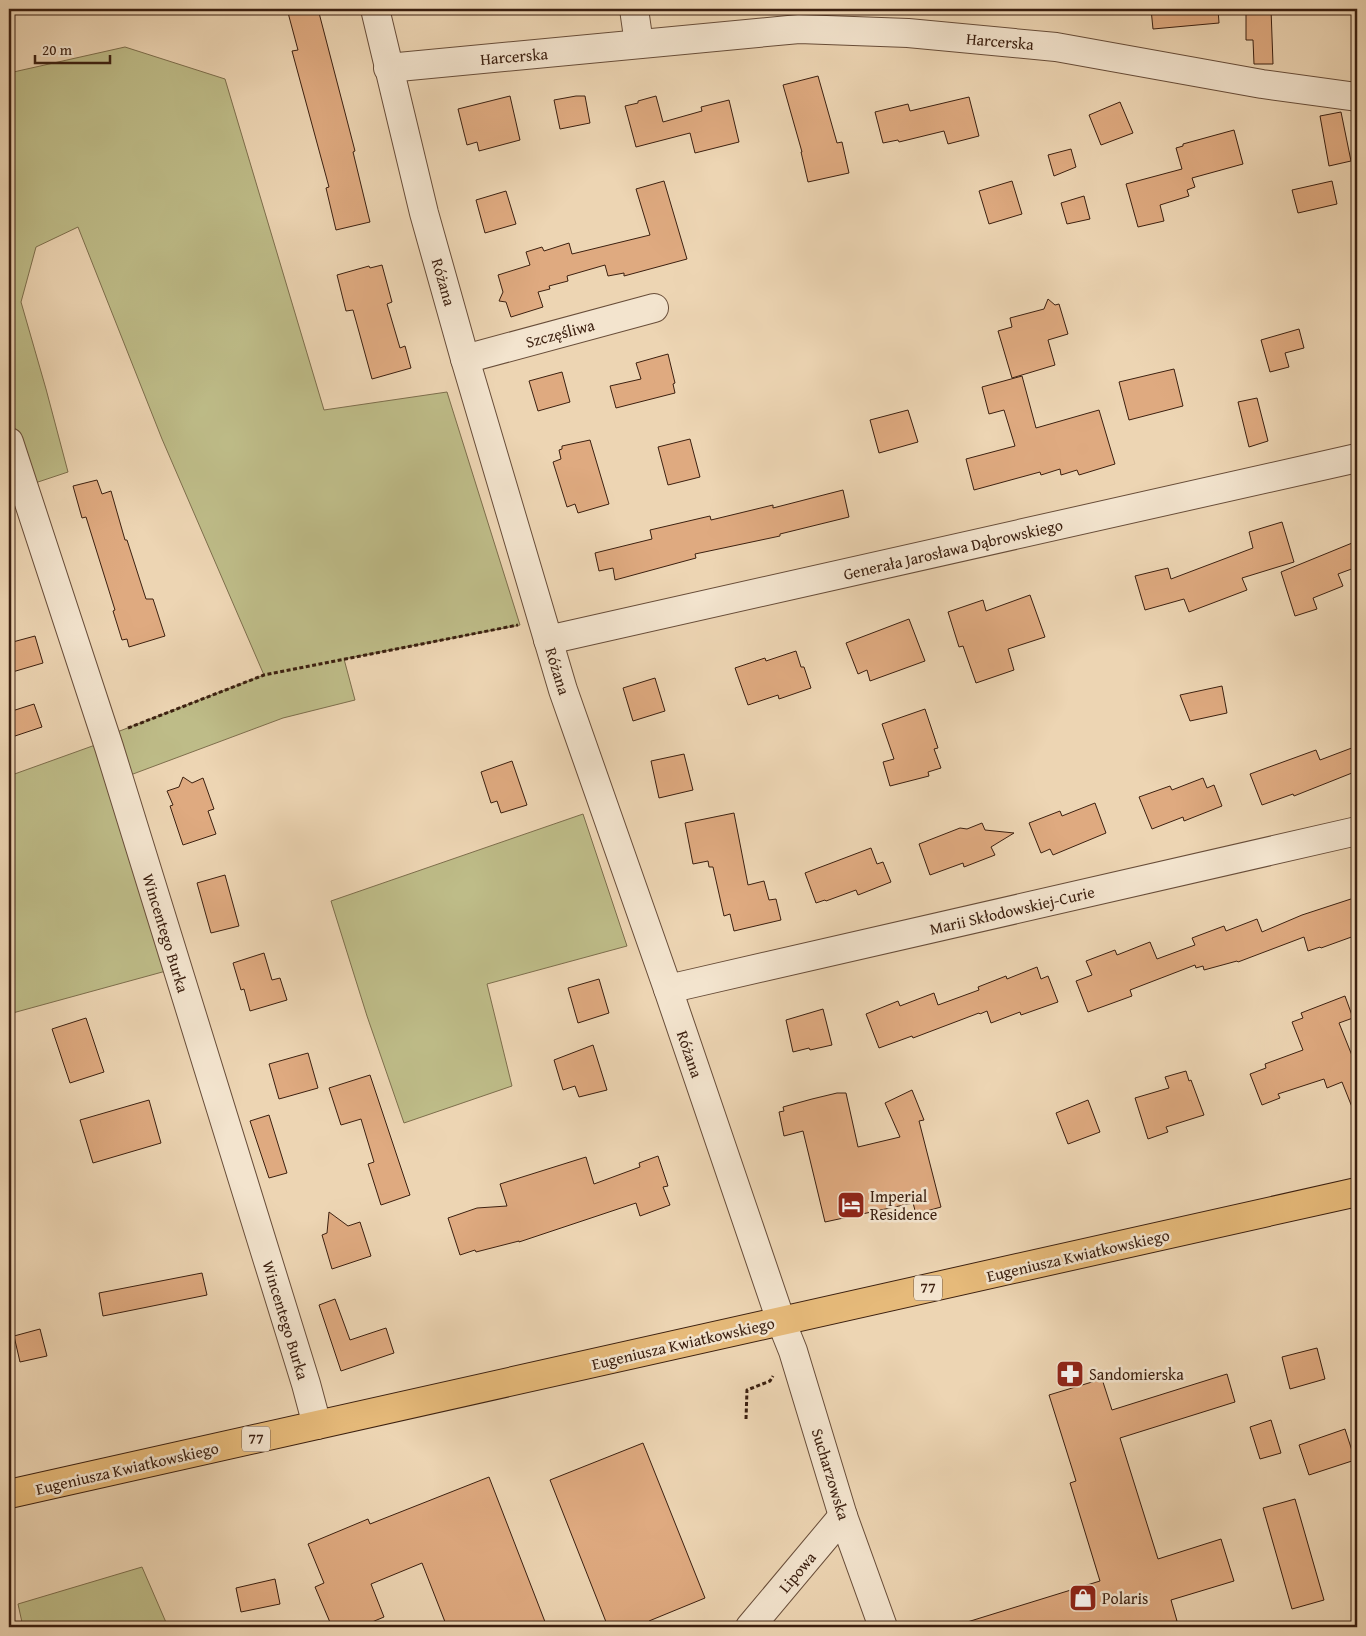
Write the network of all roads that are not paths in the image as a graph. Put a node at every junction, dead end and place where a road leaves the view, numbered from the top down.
1 (375, 9) edge
2 (634, 9) edge
3 (639, 44) junction
4 (388, 68) junction
5 (1357, 97) edge
6 (654, 308) dead end
7 (465, 359) junction
8 (9, 442) edge
9 (1357, 458) edge
10 (548, 640) junction
11 (1357, 832) edge
12 (668, 989) junction
13 (1357, 1192) edge
14 (781, 1321) junction
15 (317, 1426) junction
16 (9, 1494) edge
17 (843, 1516) junction
18 (750, 1627) edge
19 (882, 1627) edge

1 - 4 street, Różana
2 - 3 street
3 - 4 street, Harcerska
3 - 5 street, Harcerska
4 - 7 street, Różana
6 - 7 street, Szczęśliwa
7 - 10 street, Różana
8 - 15 street, Wincentego Burka
9 - 10 street, Generała Jarosława Dąbrowskiego
10 - 12 street, Różana
11 - 12 street, Marii Skłodowskiej-Curie
12 - 14 street, Różana
13 - 14 main road, Eugeniusza Kwiatkowskiego / 77
14 - 15 main road, Eugeniusza Kwiatkowskiego / 77
14 - 17 street, Sucharzowska
15 - 16 main road, Eugeniusza Kwiatkowskiego / 77
17 - 18 street, Lipowa
17 - 19 street, Sucharzowska

